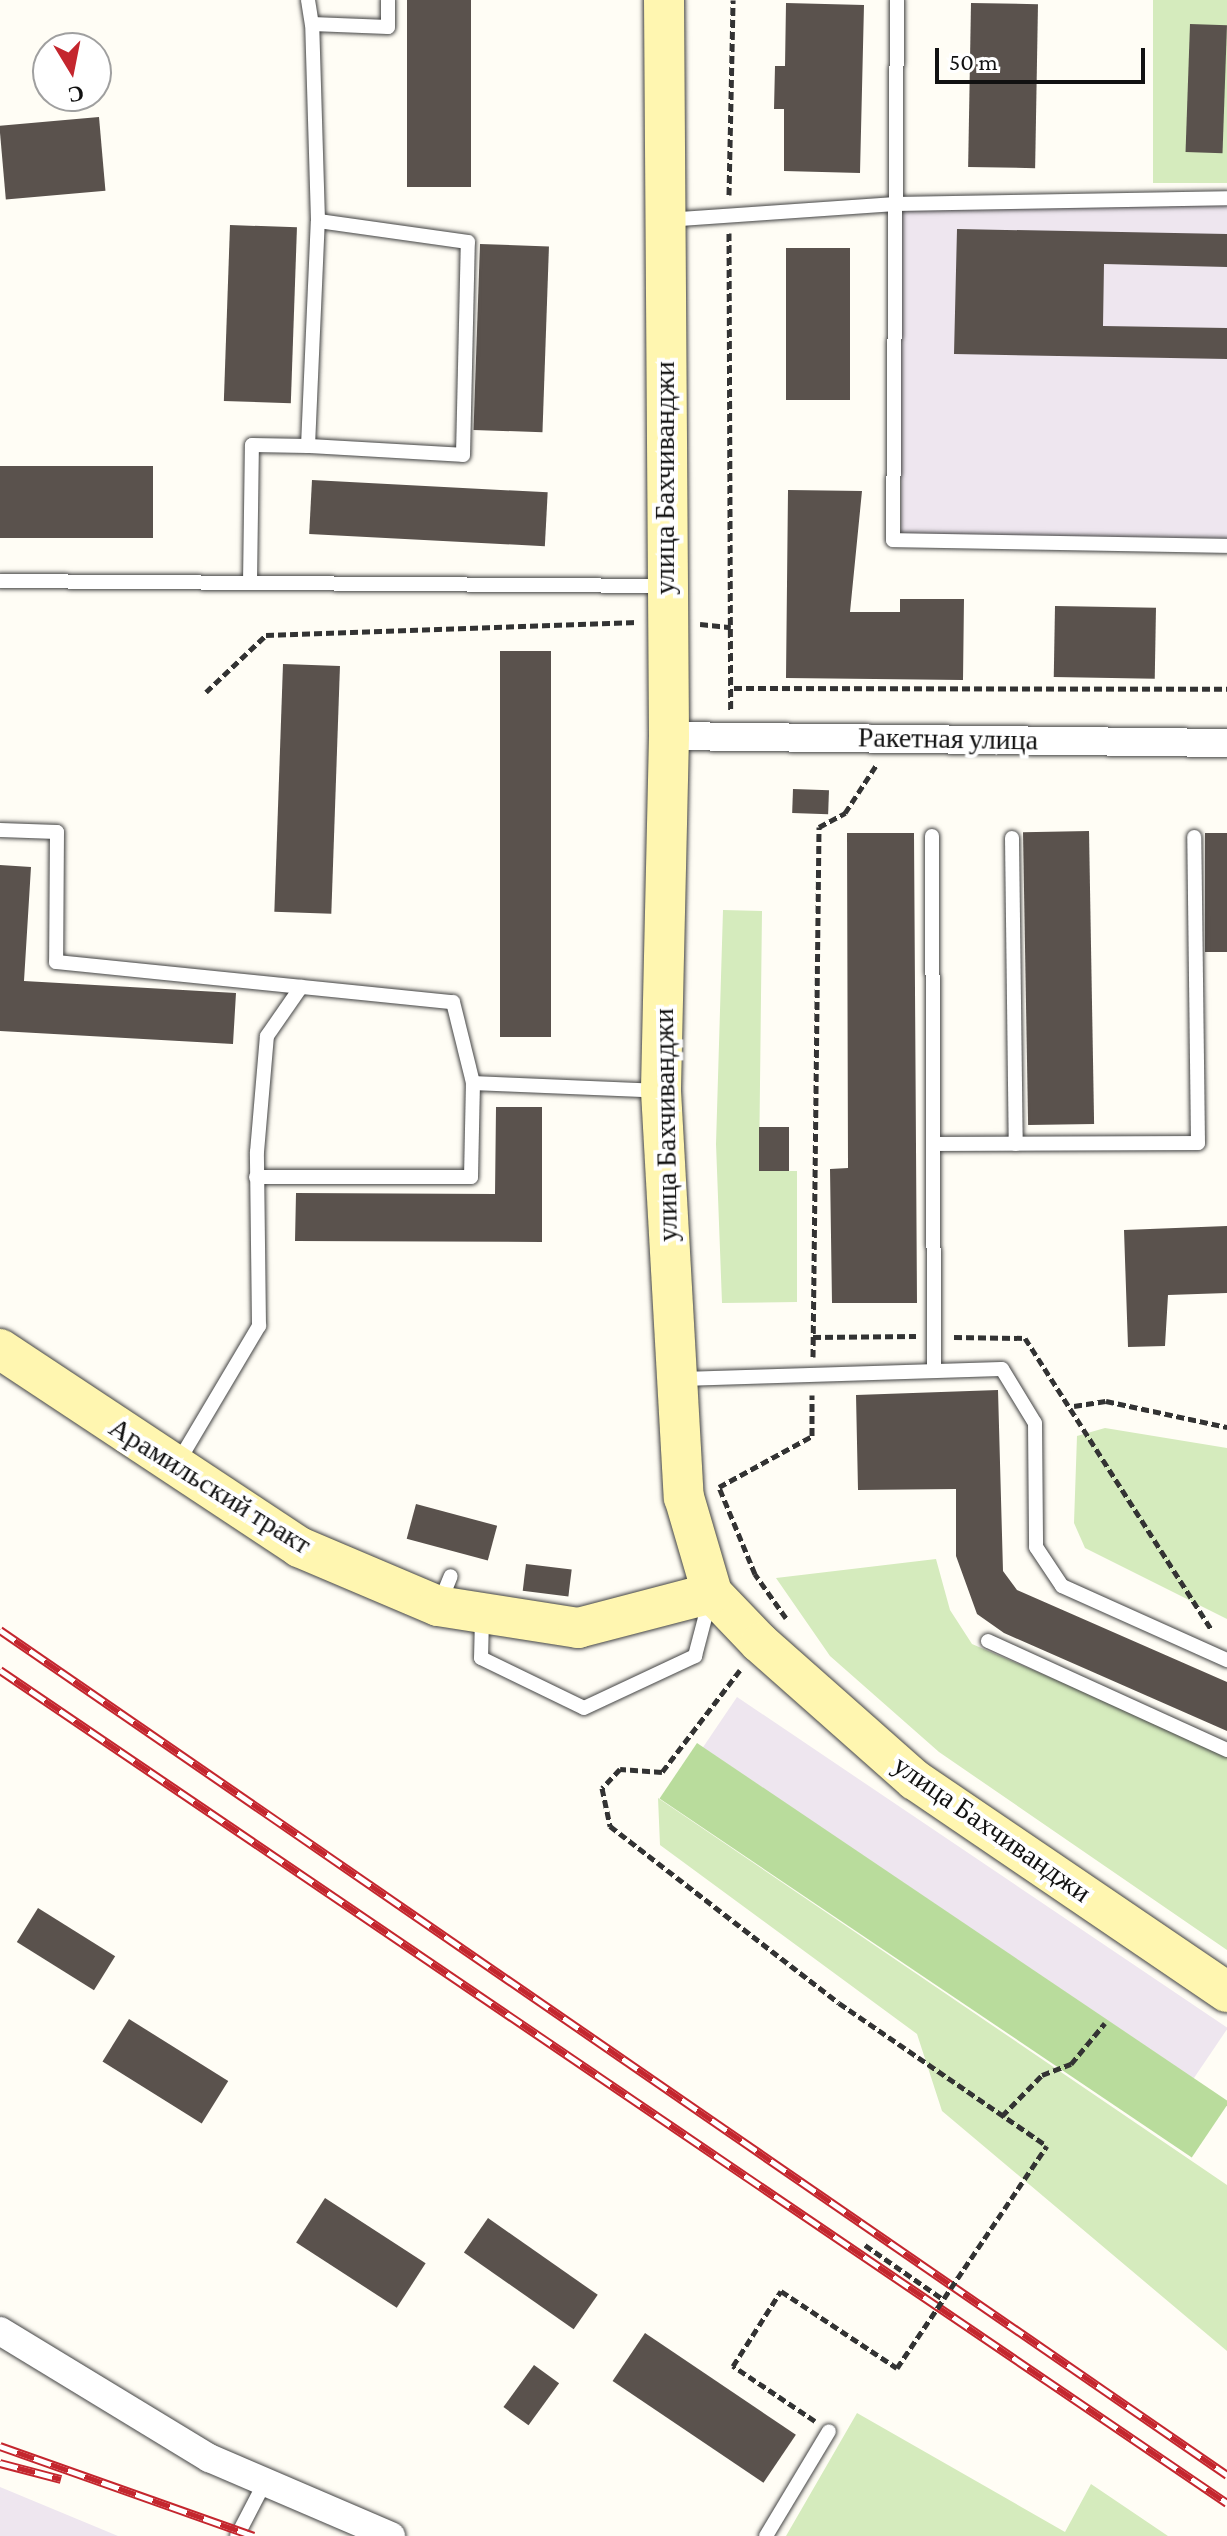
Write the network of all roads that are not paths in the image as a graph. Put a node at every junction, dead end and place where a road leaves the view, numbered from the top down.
1 (308, 0) edge
2 (388, 0) edge
3 (664, 0) edge
4 (897, 0) edge
5 (312, 24) junction
6 (1227, 198) edge
7 (895, 204) junction
8 (666, 220) junction
9 (318, 221) junction
10 (308, 446) junction
11 (1227, 546) edge
12 (0, 581) edge
13 (250, 583) junction
14 (666, 604) junction
15 (669, 736) junction
16 (1227, 743) edge
17 (0, 830) edge
18 (932, 836) dead end
19 (1194, 837) dead end
20 (1012, 838) dead end
21 (301, 987) junction
22 (473, 1083) junction
23 (661, 1091) junction
24 (933, 1144) junction
25 (1016, 1144) junction
26 (256, 1177) junction
27 (0, 1349) edge
28 (934, 1370) junction
29 (673, 1379) junction
30 (175, 1467) junction
31 (712, 1593) junction
32 (482, 1618) junction
33 (988, 1641) dead end
34 (1227, 1660) edge
35 (1227, 1750) edge
36 (1225, 1987) edge
37 (0, 2331) edge
38 (829, 2431) road end
39 (265, 2482) junction
40 (237, 2536) edge
41 (391, 2536) edge
42 (766, 2536) edge

1 - 5 lane
2 - 5 lane
3 - 8 main road, улица Бахчиванджи
4 - 7 lane
5 - 9 lane
6 - 7 lane
7 - 8 lane
7 - 11 lane
8 - 14 main road, улица Бахчиванджи
9 - 10 lane
9 - 10 lane
10 - 13 lane
12 - 13 lane
13 - 14 lane
14 - 15 main road, улица Бахчиванджи
15 - 16 street, Ракетная улица
15 - 23 main road, улица Бахчиванджи
17 - 21 lane
18 - 24 lane
19 - 25 lane
20 - 25 lane
21 - 22 lane
21 - 26 lane
22 - 23 lane
22 - 26 lane
23 - 29 main road, улица Бахчиванджи
24 - 25 lane
24 - 28 lane
26 - 30 lane
27 - 30 main road, Арамильский тракт
28 - 29 lane
28 - 34 lane
29 - 31 main road, улица Бахчиванджи
30 - 32 main road, Арамильский тракт
31 - 32 main road, Арамильский тракт
31 - 32 lane
31 - 36 main road, улица Бахчиванджи
33 - 35 lane
37 - 39 street
38 - 42 lane
39 - 40 lane
39 - 41 street

